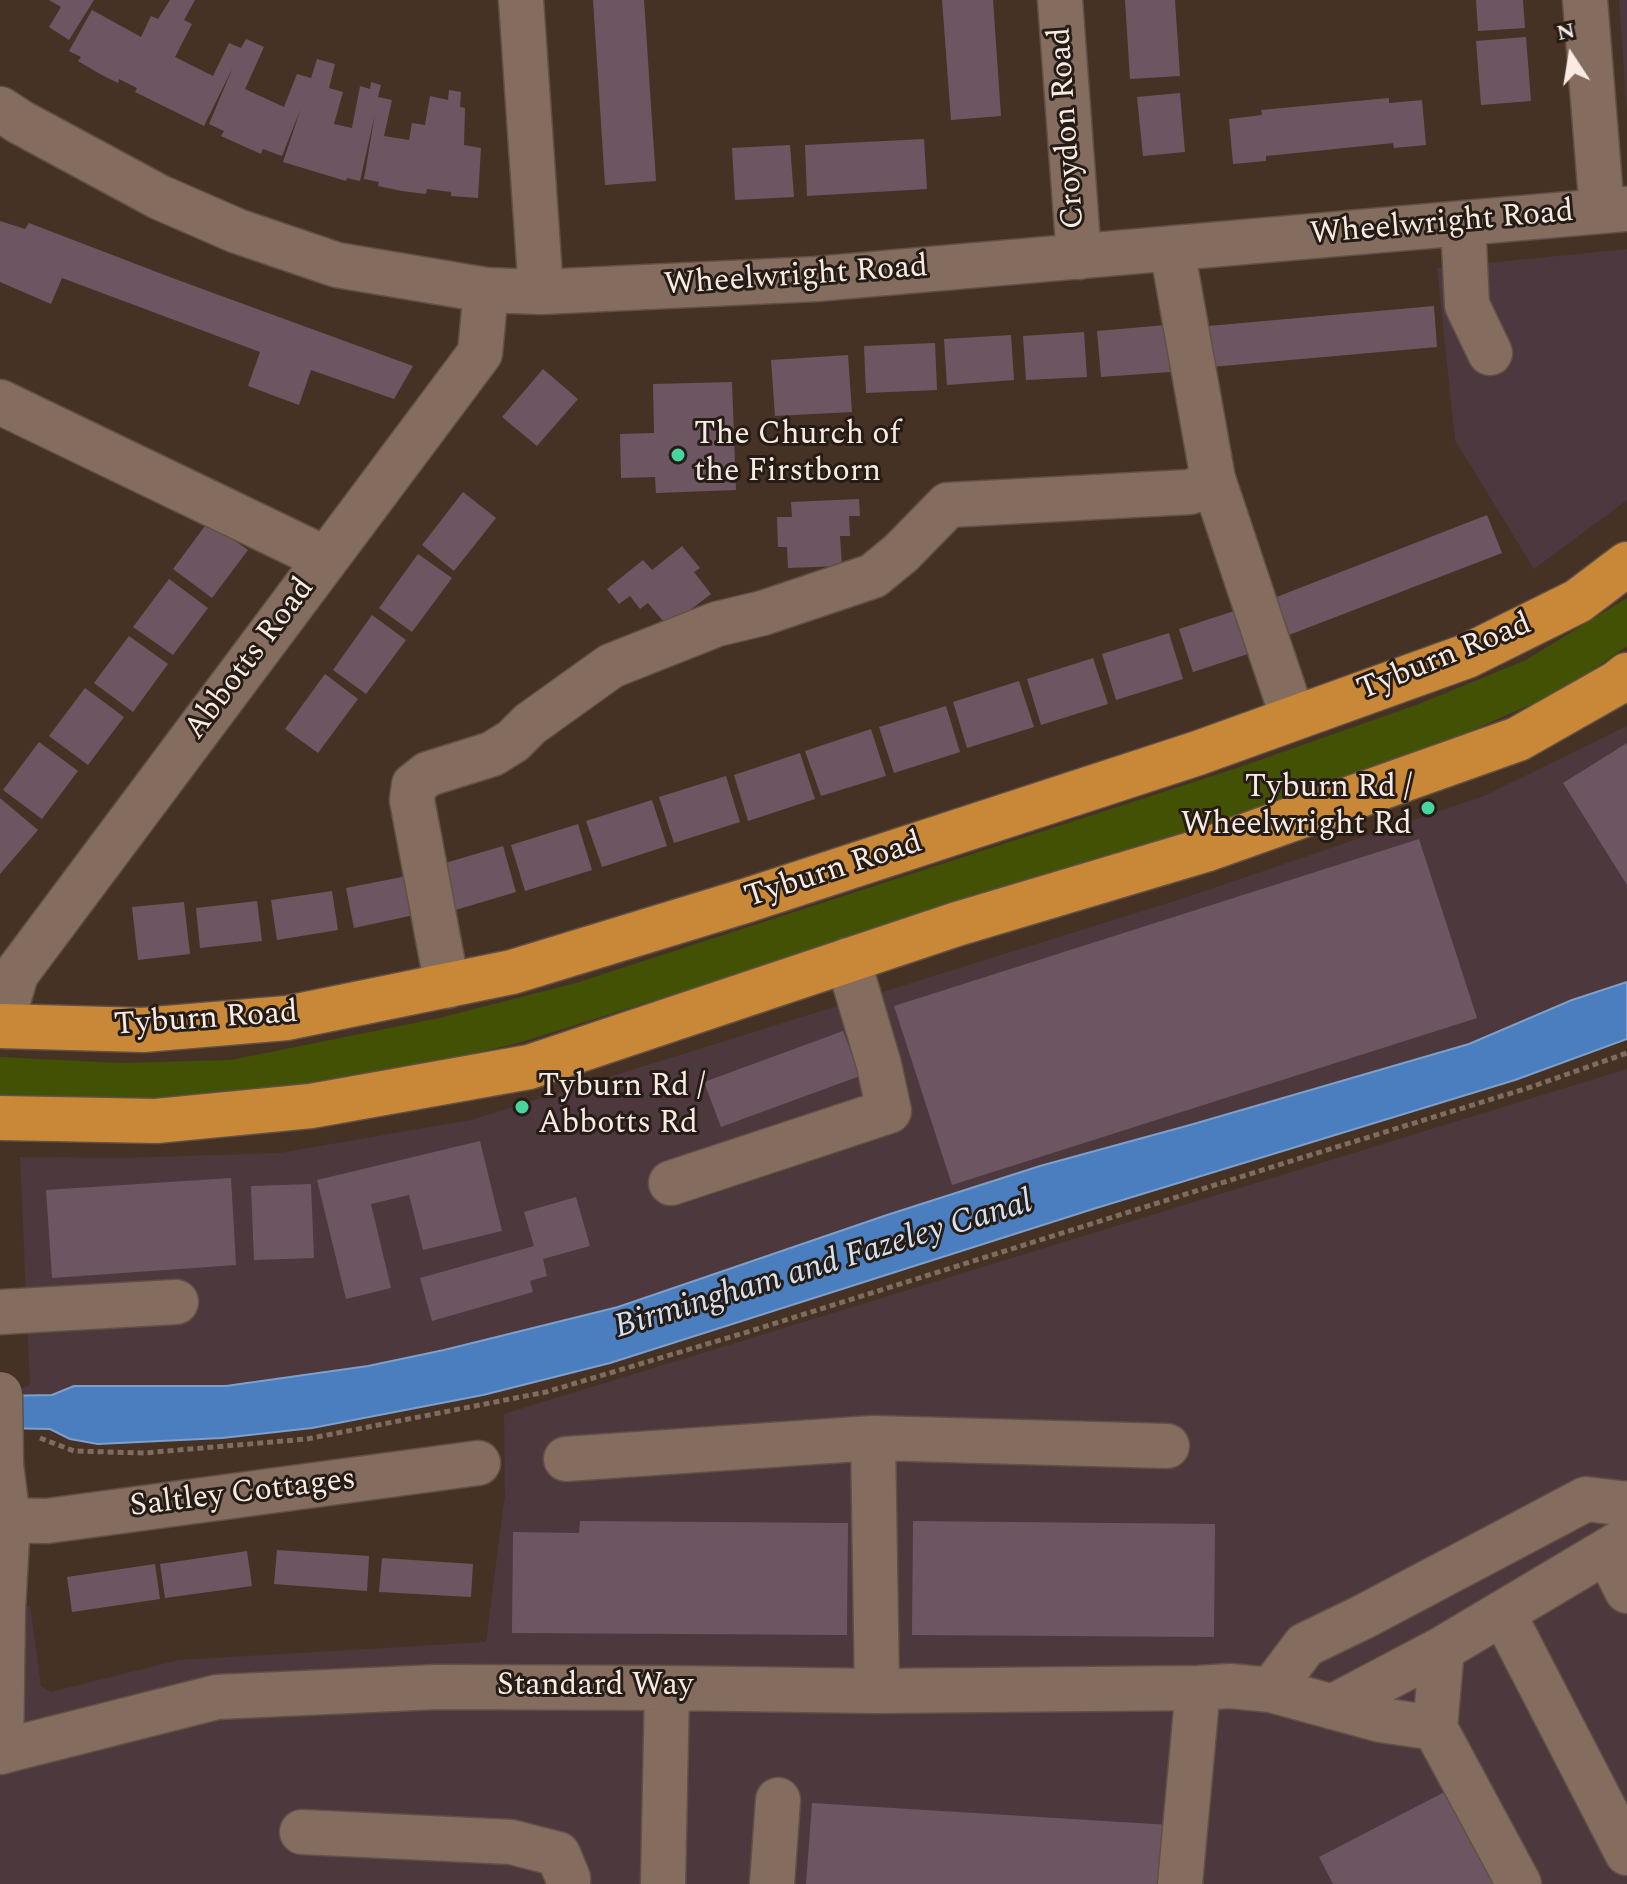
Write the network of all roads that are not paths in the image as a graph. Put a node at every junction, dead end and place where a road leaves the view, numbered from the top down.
1 (521, 0) edge
2 (1060, 0) edge
3 (1585, 0) edge
4 (7, 125) edge
5 (1614, 210) edge
6 (1463, 223) junction
7 (1172, 249) junction
8 (1079, 257) junction
9 (486, 290) junction
10 (541, 292) junction
11 (1490, 353) dead end
12 (0, 402) edge
13 (1213, 479) junction
14 (326, 559) junction
15 (1627, 564) edge
16 (1627, 675) edge
17 (1293, 718) junction
18 (848, 960) junction
19 (447, 986) junction
20 (3, 1026) edge
21 (0, 1118) edge
22 (671, 1183) dead end
23 (176, 1302) dead end
24 (0, 1312) edge
25 (0, 1394) edge
26 (873, 1438) junction
27 (1167, 1446) dead end
28 (566, 1459) dead end
29 (478, 1463) dead end
30 (1, 1465) edge
31 (1627, 1504) edge
32 (4, 1520) edge
33 (1617, 1545) edge
34 (1627, 1591) edge
35 (1503, 1613) junction
36 (1442, 1649) junction
37 (667, 1688) junction
38 (1198, 1688) junction
39 (1271, 1690) junction
40 (877, 1691) junction
41 (1332, 1707) junction
42 (1435, 1728) junction
43 (1, 1752) edge
44 (778, 1800) dead end
45 (302, 1832) dead end
46 (1627, 1853) edge
47 (568, 1884) edge
48 (663, 1884) edge
49 (772, 1884) edge
50 (1180, 1884) edge
51 (1519, 1884) edge

1 - 10 street
2 - 8 street, Croydon Road
3 - 5 street
4 - 9 street, Wheelwright Road
5 - 6 street, Wheelwright Road
6 - 7 street, Wheelwright Road
6 - 11 street
7 - 8 street, Wheelwright Road
7 - 13 street
8 - 10 street, Wheelwright Road
9 - 10 street, Wheelwright Road
9 - 14 street, Abbotts Road
12 - 14 street
13 - 17 street
13 - 19 street
14 - 20 street, Abbotts Road
15 - 17 highway, Tyburn Road
16 - 18 highway
17 - 19 highway, Tyburn Road
18 - 21 highway
18 - 22 street
19 - 20 highway, Tyburn Road
23 - 24 street
25 - 30 street, bridge
26 - 27 street
26 - 28 street
26 - 40 street
29 - 32 street, Saltley Cottages
30 - 32 street
31 - 39 street
32 - 43 street
33 - 34 street
33 - 35 street
35 - 36 street
35 - 46 street
36 - 41 street
36 - 42 street
37 - 40 street, Standard Way
37 - 43 street, Standard Way
37 - 48 street
38 - 39 street, Standard Way
38 - 40 street, Standard Way
38 - 50 street
39 - 41 street, Standard Way
41 - 42 street, Standard Way
42 - 51 street
44 - 49 street
45 - 47 street

